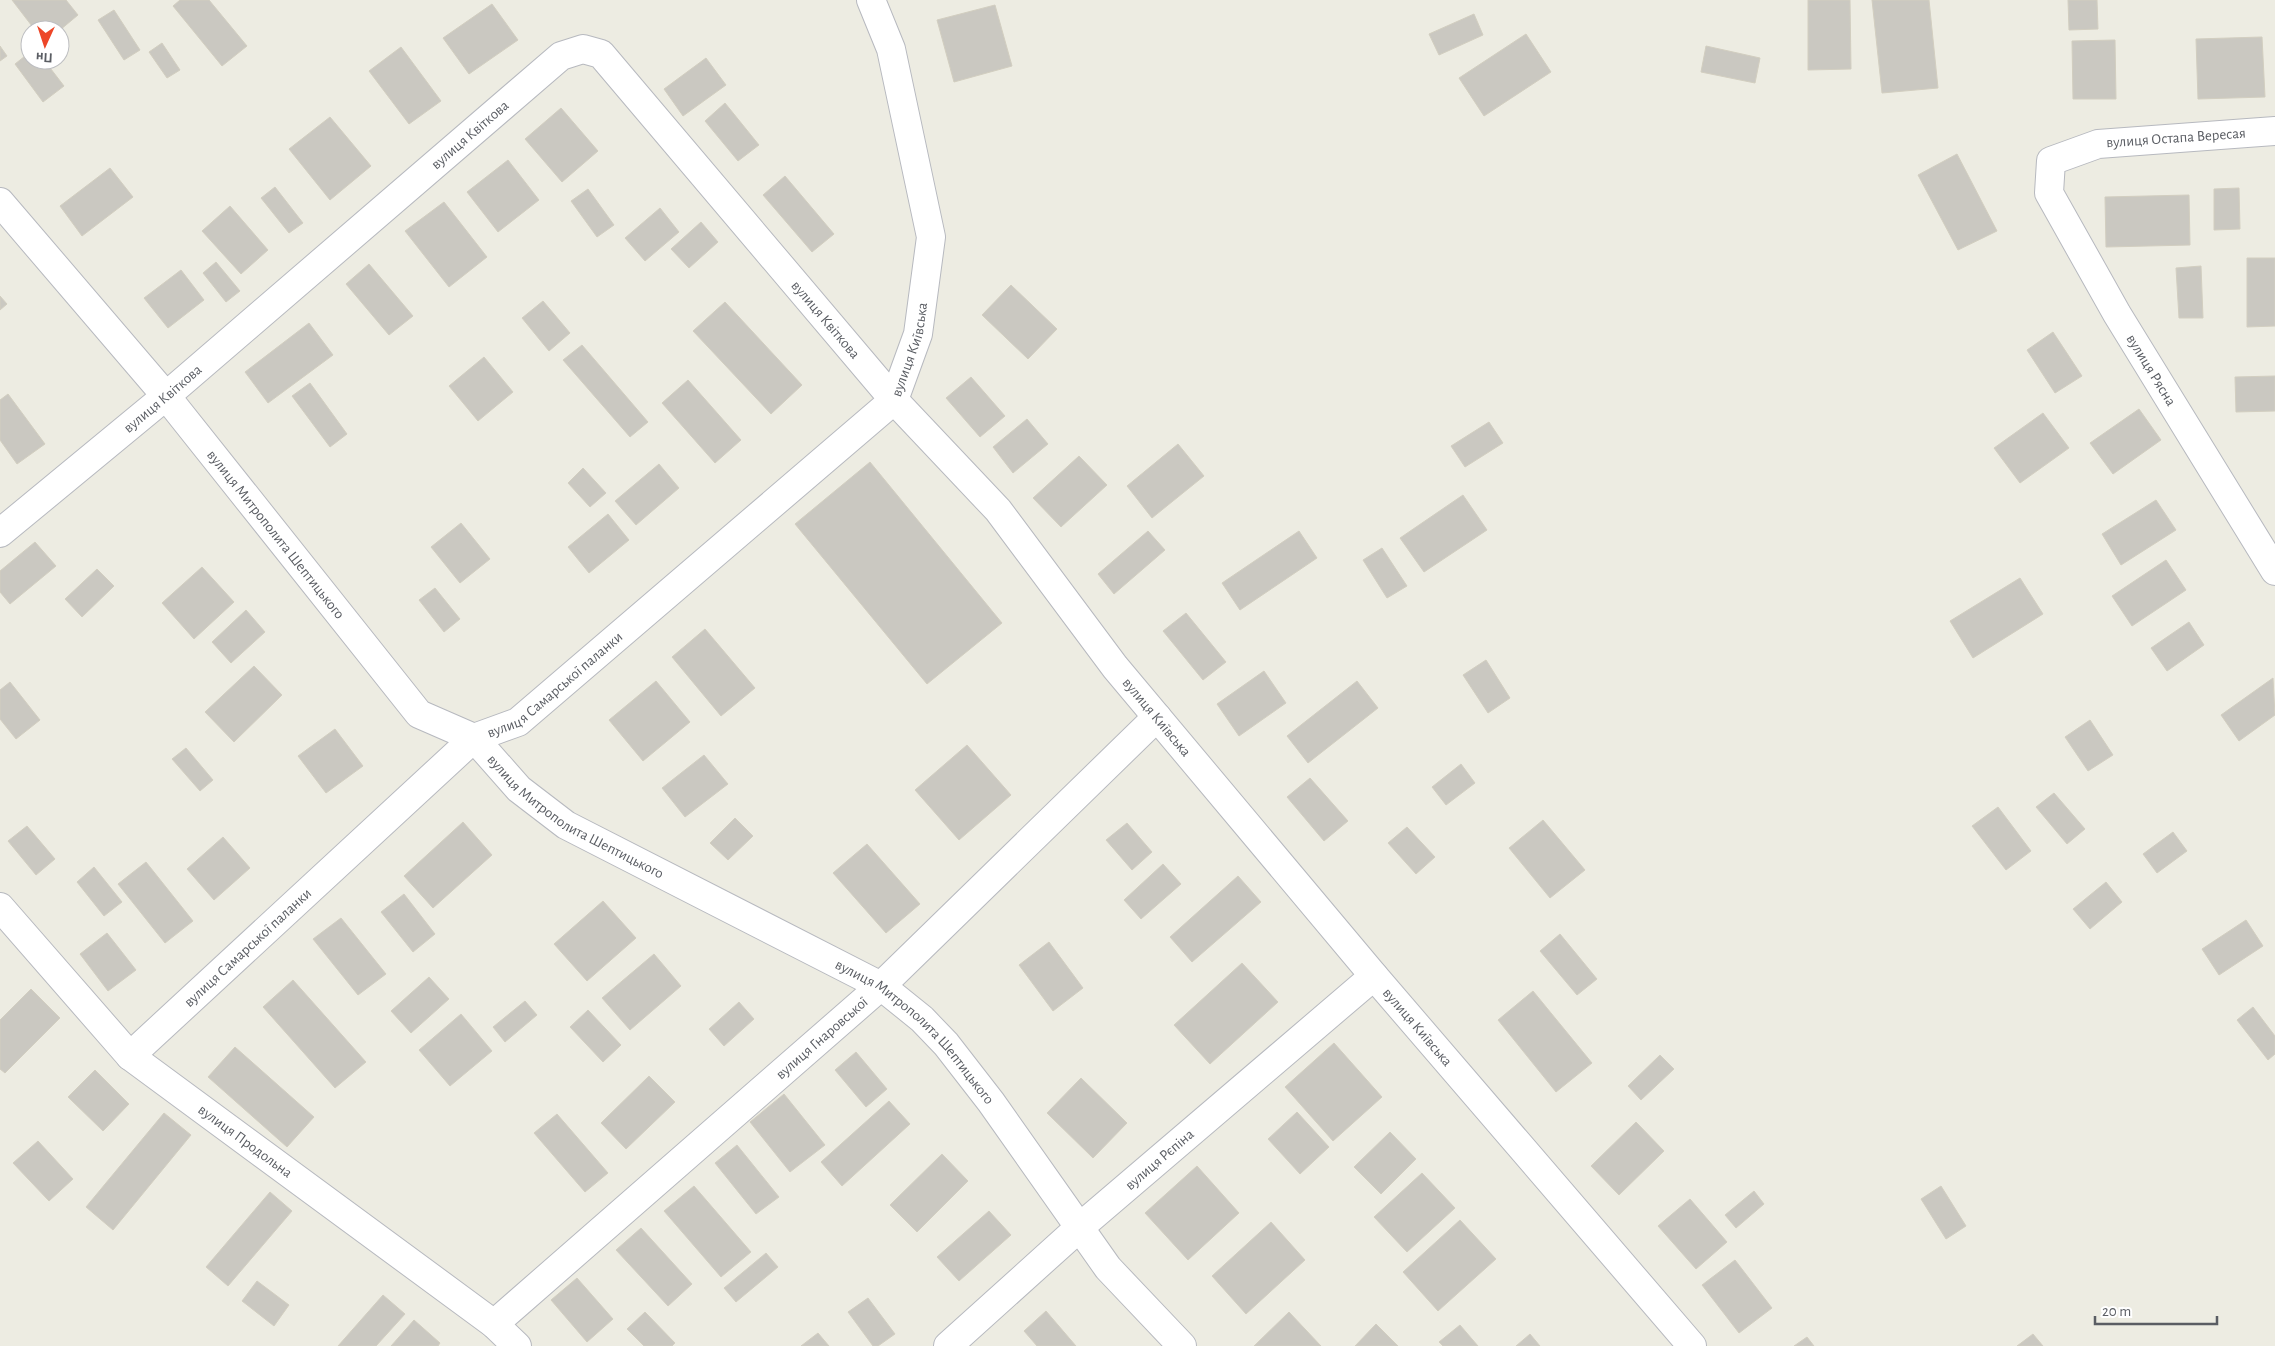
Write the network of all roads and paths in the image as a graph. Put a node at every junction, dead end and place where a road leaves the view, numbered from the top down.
1 (871, 0) edge
2 (2275, 131) edge
3 (2051, 161) joint
4 (0, 202) edge
5 (166, 396) junction
6 (894, 400) junction
7 (0, 533) edge
8 (2275, 571) edge
9 (1157, 717) junction
10 (474, 738) junction
11 (0, 907) edge
12 (1374, 976) junction
13 (881, 986) junction
14 (130, 1056) junction
15 (1080, 1227) junction
16 (494, 1324) junction
17 (517, 1346) edge
18 (948, 1346) edge
19 (1182, 1346) edge
20 (1692, 1346) edge

1 - 6 street, вулиця Київська
2 - 3 street, вулиця Остапа Вересая
3 - 8 street, вулиця Рясна
4 - 5 street, вулиця Митрополита Шептицького
5 - 6 street, вулиця Квіткова
5 - 7 street, вулиця Квіткова
5 - 10 street, вулиця Митрополита Шептицького
6 - 9 street, вулиця Київська
6 - 10 street, вулиця Самарської паланки
9 - 12 street, вулиця Київська
9 - 13 street, вулиця Гнаровської
10 - 13 street, вулиця Митрополита Шептицького
10 - 14 street, вулиця Самарської паланки
11 - 14 street, вулиця Продольна
12 - 15 street, вулиця Рєпіна
12 - 20 street, вулиця Київська
13 - 15 street, вулиця Митрополита Шептицького
13 - 16 street, вулиця Гнаровської
14 - 16 street, вулиця Продольна
15 - 18 street, вулиця Рєпіна
15 - 19 street, вулиця Митрополита Шептицького
16 - 17 street, вулиця Продольна

